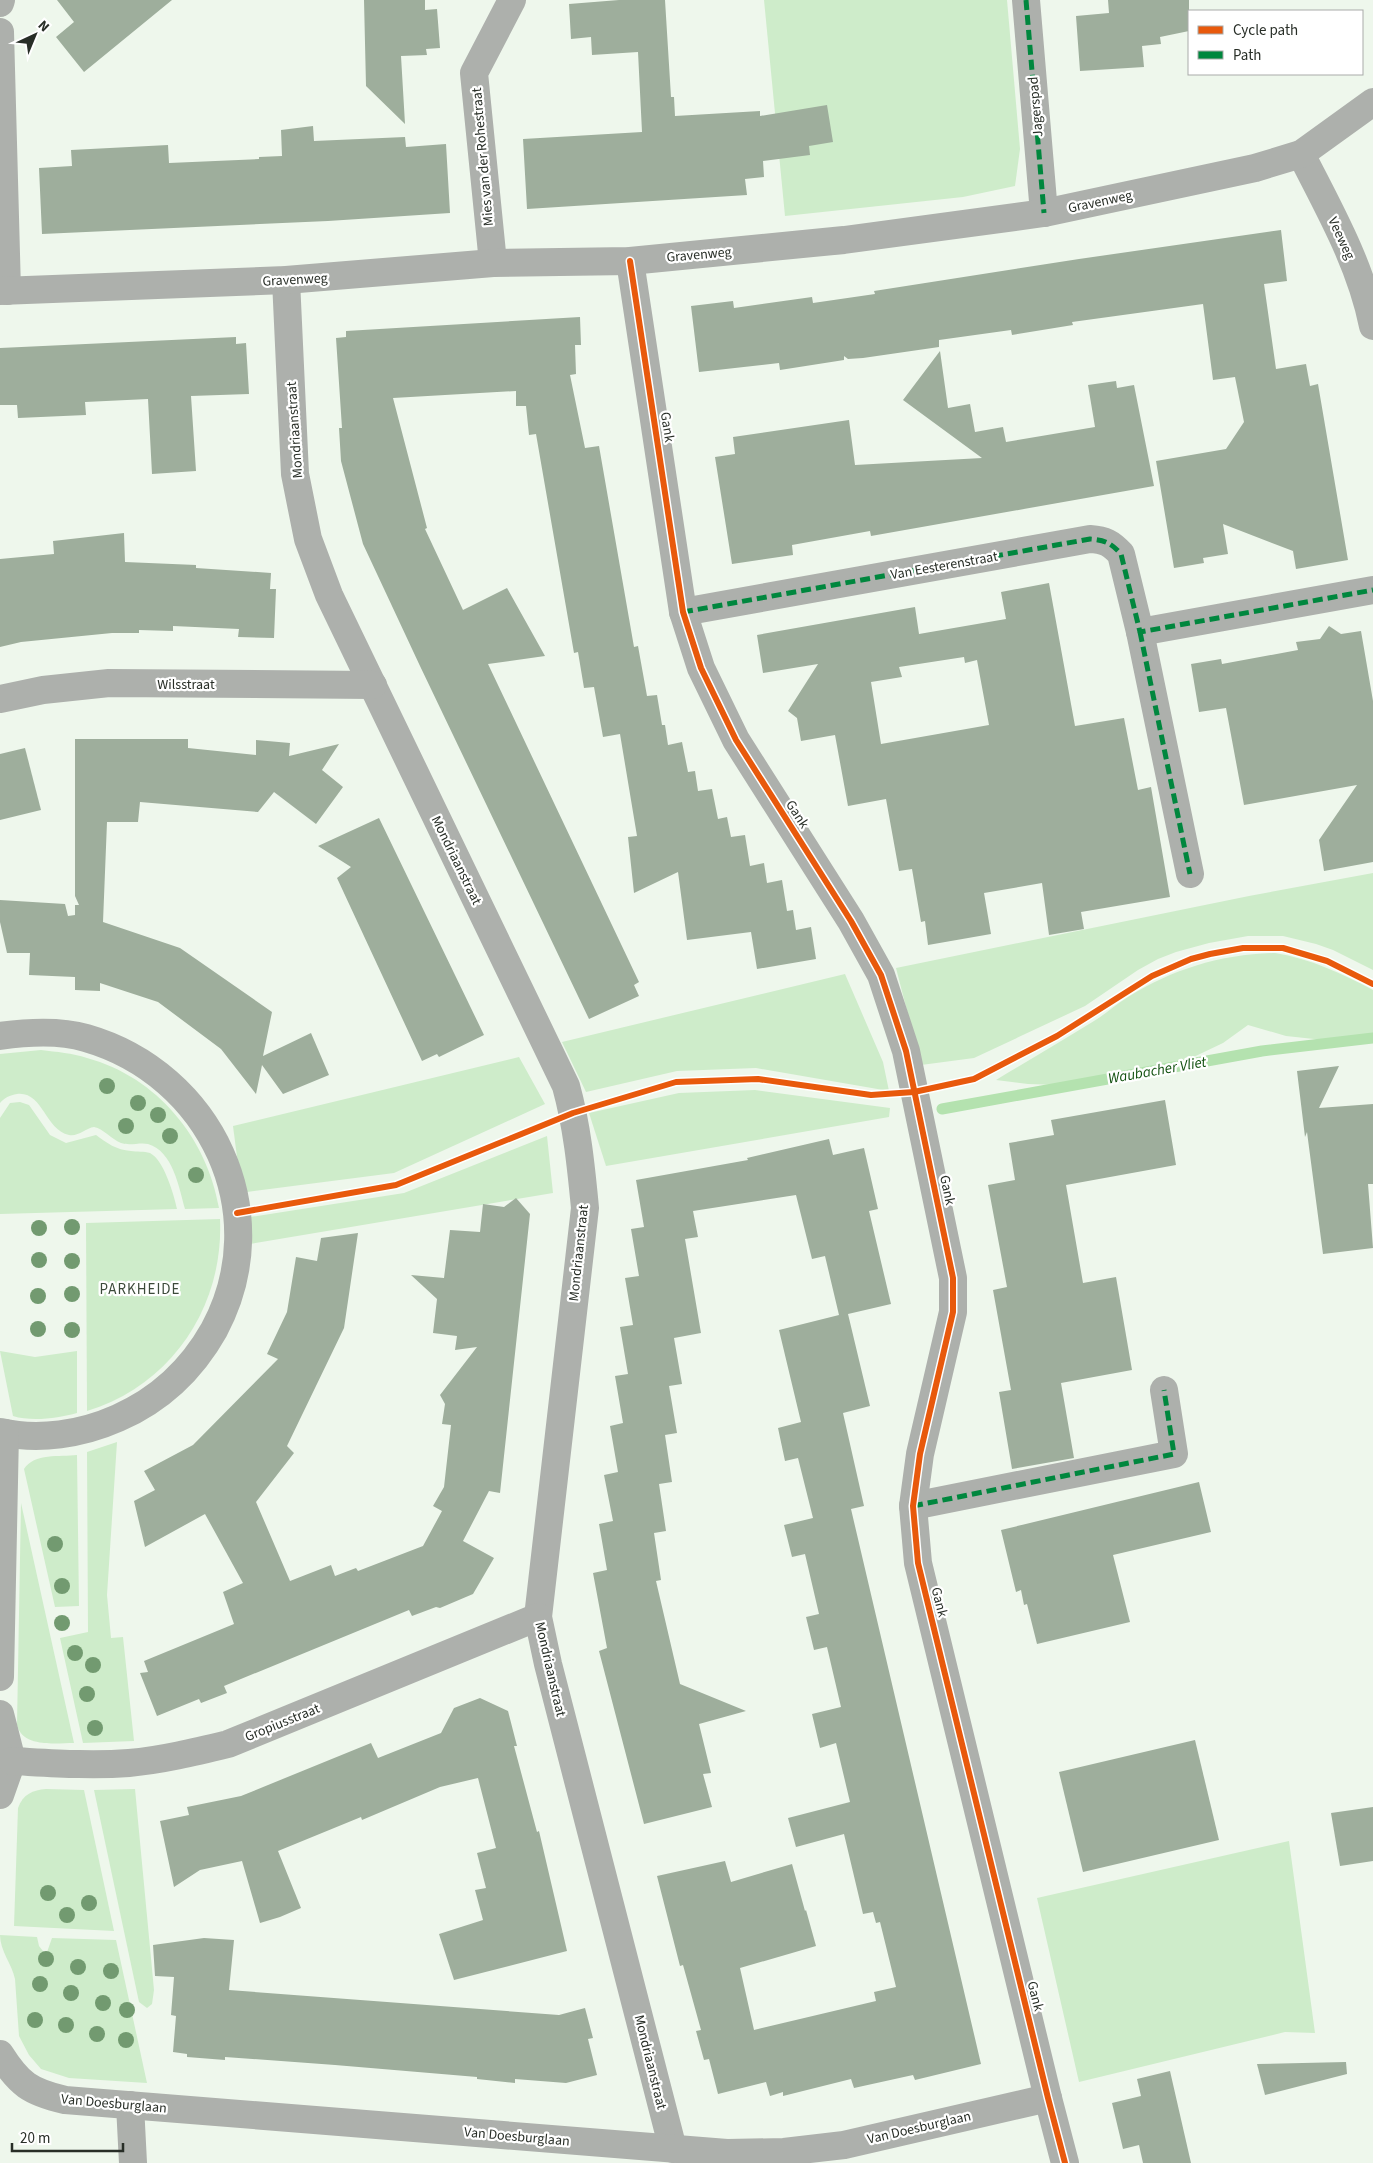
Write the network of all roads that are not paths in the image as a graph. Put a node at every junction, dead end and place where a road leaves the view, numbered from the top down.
1 (512, 0) edge
2 (1026, 0) edge
3 (0, 32) edge
4 (1373, 102) edge
5 (1302, 154) junction
6 (1044, 213) junction
7 (630, 261) junction
8 (492, 263) junction
9 (286, 280) junction
10 (3, 291) edge
11 (1373, 326) edge
12 (1373, 590) edge
13 (683, 612) junction
14 (1140, 632) junction
15 (372, 685) junction
16 (0, 699) edge
17 (1190, 874) dead end
18 (0, 1036) edge
19 (1164, 1390) dead end
20 (2, 1432) edge
21 (913, 1506) junction
22 (538, 1618) junction
23 (0, 1677) edge
24 (0, 1714) edge
25 (12, 1761) junction
26 (0, 1795) edge
27 (0, 2054) edge
28 (1048, 2098) junction
29 (130, 2105) junction
30 (673, 2149) junction
31 (133, 2163) edge
32 (1065, 2163) edge

1 - 8 street, Mies van der Rohestraat
2 - 6 street, Jagerspad
3 - 10 street
4 - 5 street, Gravenweg
5 - 6 street, Gravenweg
5 - 11 street, Veeweg
6 - 7 street, Gravenweg
7 - 8 street, Gravenweg
7 - 13 street, Gank
8 - 9 street, Gravenweg
9 - 10 street, Gravenweg
9 - 15 street, Mondriaanstraat
12 - 14 street
13 - 14 street, Van Eesterenstraat
13 - 21 street, Gank
14 - 17 street, Van Eesterenstraat
15 - 16 street, Wilsstraat
15 - 22 street, Mondriaanstraat
18 - 20 street
19 - 21 street
20 - 23 street
21 - 28 street, Gank
22 - 25 street, Gropiusstraat
22 - 30 street, Mondriaanstraat
24 - 25 street
25 - 26 street
27 - 29 street, Van Doesburglaan
28 - 30 street, Van Doesburglaan
28 - 32 street, Gank
29 - 30 street, Van Doesburglaan
29 - 31 street

